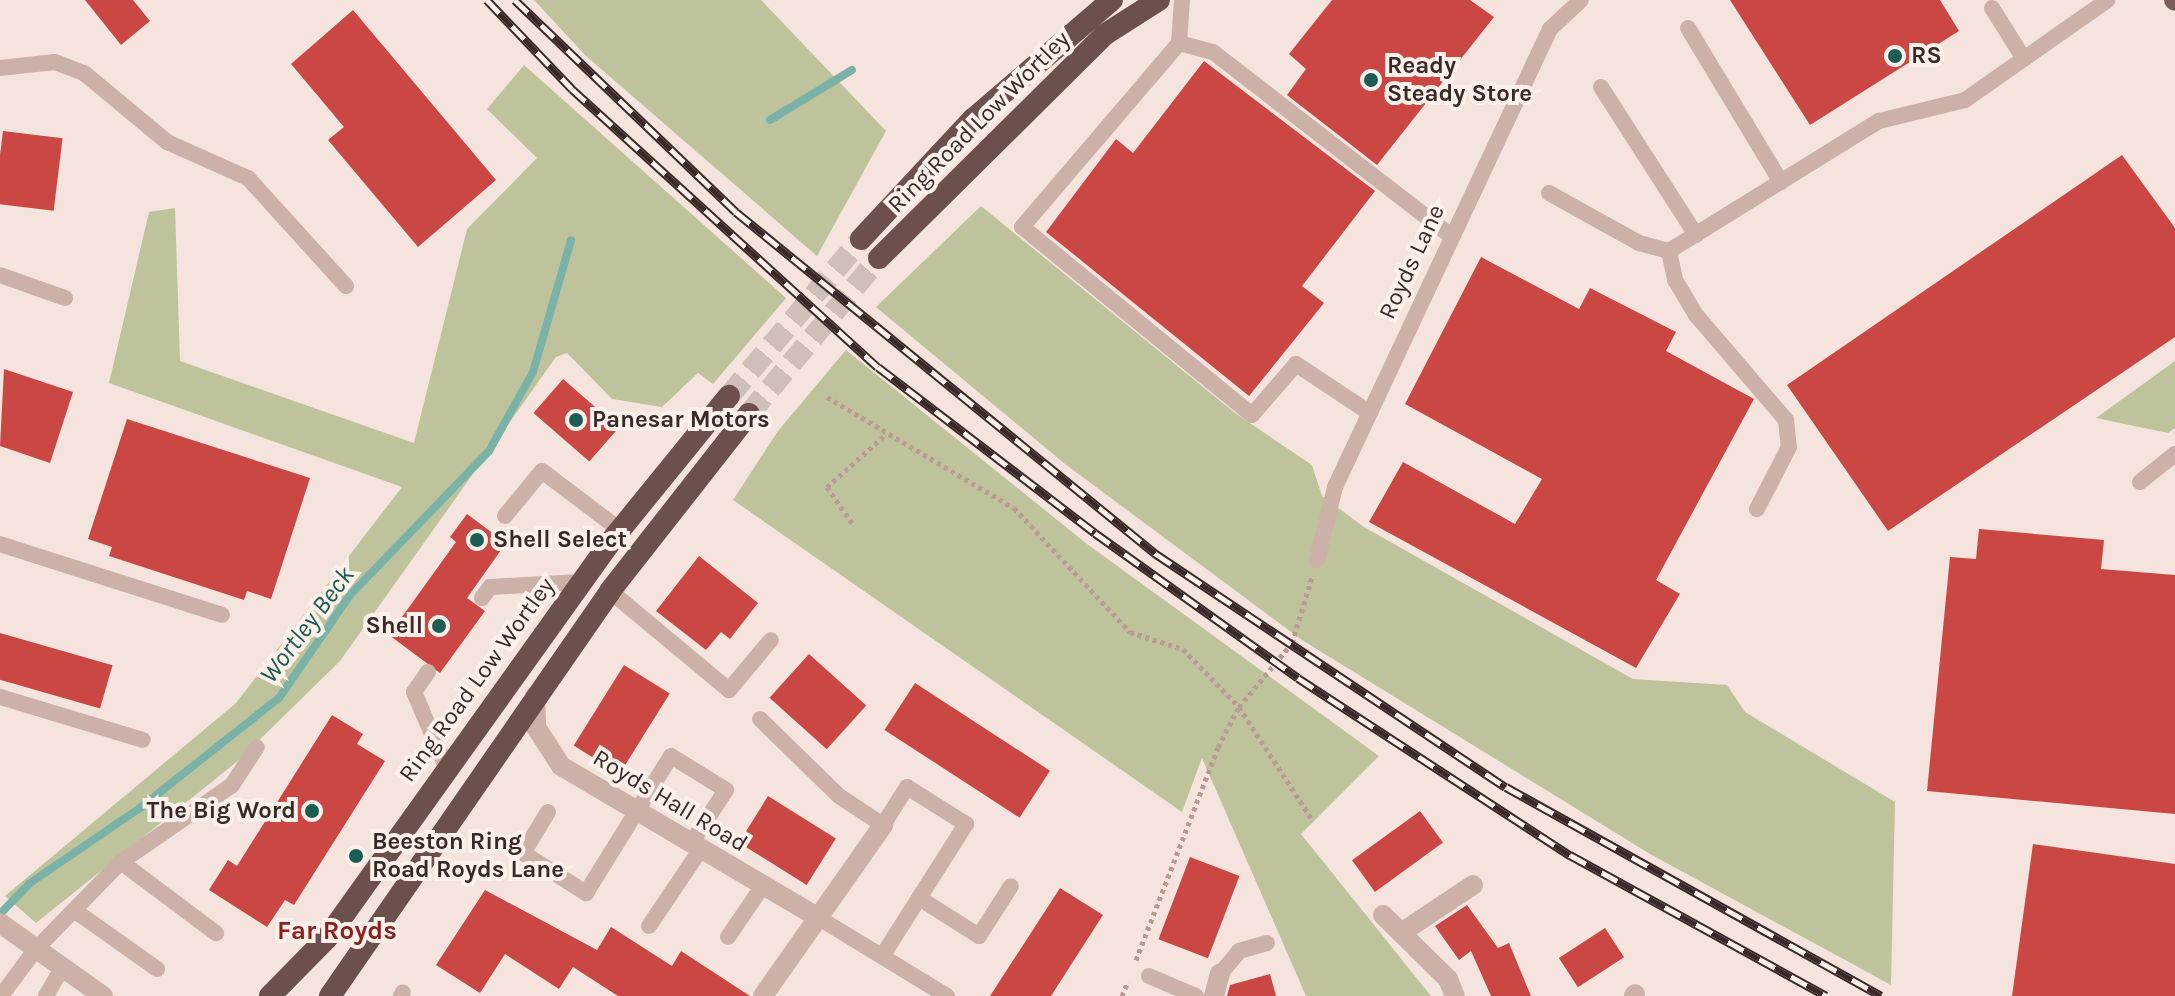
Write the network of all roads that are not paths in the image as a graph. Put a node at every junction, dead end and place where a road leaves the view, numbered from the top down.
1 (1112, 0) edge
2 (1159, 0) edge
3 (1182, 0) edge
4 (1581, 0) edge
5 (2108, 0) edge
6 (1992, 8) dead end
7 (1688, 28) dead end
8 (1179, 43) junction
9 (2024, 59) junction
10 (0, 68) edge
11 (1601, 87) dead end
12 (1781, 182) junction
13 (1549, 193) dead end
14 (1696, 235) junction
15 (1452, 237) junction
16 (861, 239) tunnel mouth
17 (1669, 251) junction
18 (879, 258) tunnel mouth
19 (0, 275) edge
20 (346, 286) dead end
21 (65, 298) dead end
22 (729, 396) tunnel mouth
23 (1370, 413) junction
24 (749, 414) tunnel mouth
25 (2175, 454) edge
26 (2140, 482) dead end
27 (1757, 509) dead end
28 (505, 516) dead end
29 (620, 530) junction
30 (0, 544) edge
31 (1317, 560) road end
32 (580, 582) junction
33 (610, 591) junction
34 (482, 598) dead end
35 (222, 615) dead end
36 (771, 640) dead end
37 (428, 672) dead end
38 (535, 696) junction
39 (0, 697) edge
40 (760, 719) dead end
41 (143, 740) dead end
42 (257, 747) dead end
43 (446, 767) junction
44 (636, 810) junction
45 (548, 812) dead end
46 (883, 825) junction
47 (697, 846) junction
48 (121, 862) junction
49 (1473, 885) dead end
50 (1011, 886) dead end
51 (762, 887) junction
52 (919, 898) junction
53 (78, 913) junction
54 (1383, 915) dead end
55 (819, 918) junction
56 (649, 926) dead end
57 (6, 929) edge
58 (1404, 931) junction
59 (216, 933) dead end
60 (728, 937) dead end
61 (1267, 943) dead end
62 (35, 950) junction
63 (883, 955) junction
64 (62, 968) junction
65 (157, 969) dead end
66 (1220, 974) joint
67 (1149, 976) dead end
68 (1, 996) edge
69 (46, 996) edge
70 (103, 996) edge
71 (270, 996) edge
72 (330, 996) edge
73 (763, 996) edge
74 (947, 996) edge
75 (1196, 996) edge
76 (1214, 996) edge
77 (1455, 996) edge

1 - 16 highway, Ring Road Low Wortley
2 - 18 highway, Ring Road Low Wortley
3 - 8 lane
4 - 15 lane, Royds Lane
5 - 9 lane
6 - 9 lane
7 - 12 lane
8 - 15 lane
8 - 23 lane
9 - 12 lane
10 - 20 lane
11 - 14 lane
12 - 14 lane
13 - 17 lane
14 - 17 lane
15 - 23 lane, Royds Lane
17 - 27 lane
19 - 21 lane
22 - 29 highway, Ring Road Low Wortley
23 - 31 lane, Royds Lane
24 - 33 highway
25 - 26 lane
28 - 29 lane
29 - 32 highway, Ring Road Low Wortley
30 - 35 lane
32 - 34 lane
32 - 43 highway, Ring Road Low Wortley
33 - 36 lane
33 - 38 highway
37 - 43 lane
38 - 44 street, Royds Hall Road
38 - 72 highway
39 - 41 lane
40 - 46 lane
42 - 48 lane
43 - 71 highway, Ring Road Low Wortley
44 - 45 lane
44 - 47 street, Royds Hall Road
44 - 47 lane
46 - 52 lane
46 - 55 street
47 - 51 street, Royds Hall Road
47 - 56 lane
48 - 53 lane
48 - 59 lane
49 - 58 street
50 - 52 lane
51 - 55 street, Royds Hall Road
51 - 60 lane
52 - 63 lane
53 - 62 lane
53 - 65 lane
54 - 58 street
55 - 63 lane
55 - 73 street
57 - 62 street
58 - 77 street
61 - 66 lane
62 - 64 street
62 - 68 lane
63 - 74 lane
64 - 69 lane
64 - 70 street
66 - 76 street
67 - 75 lane

